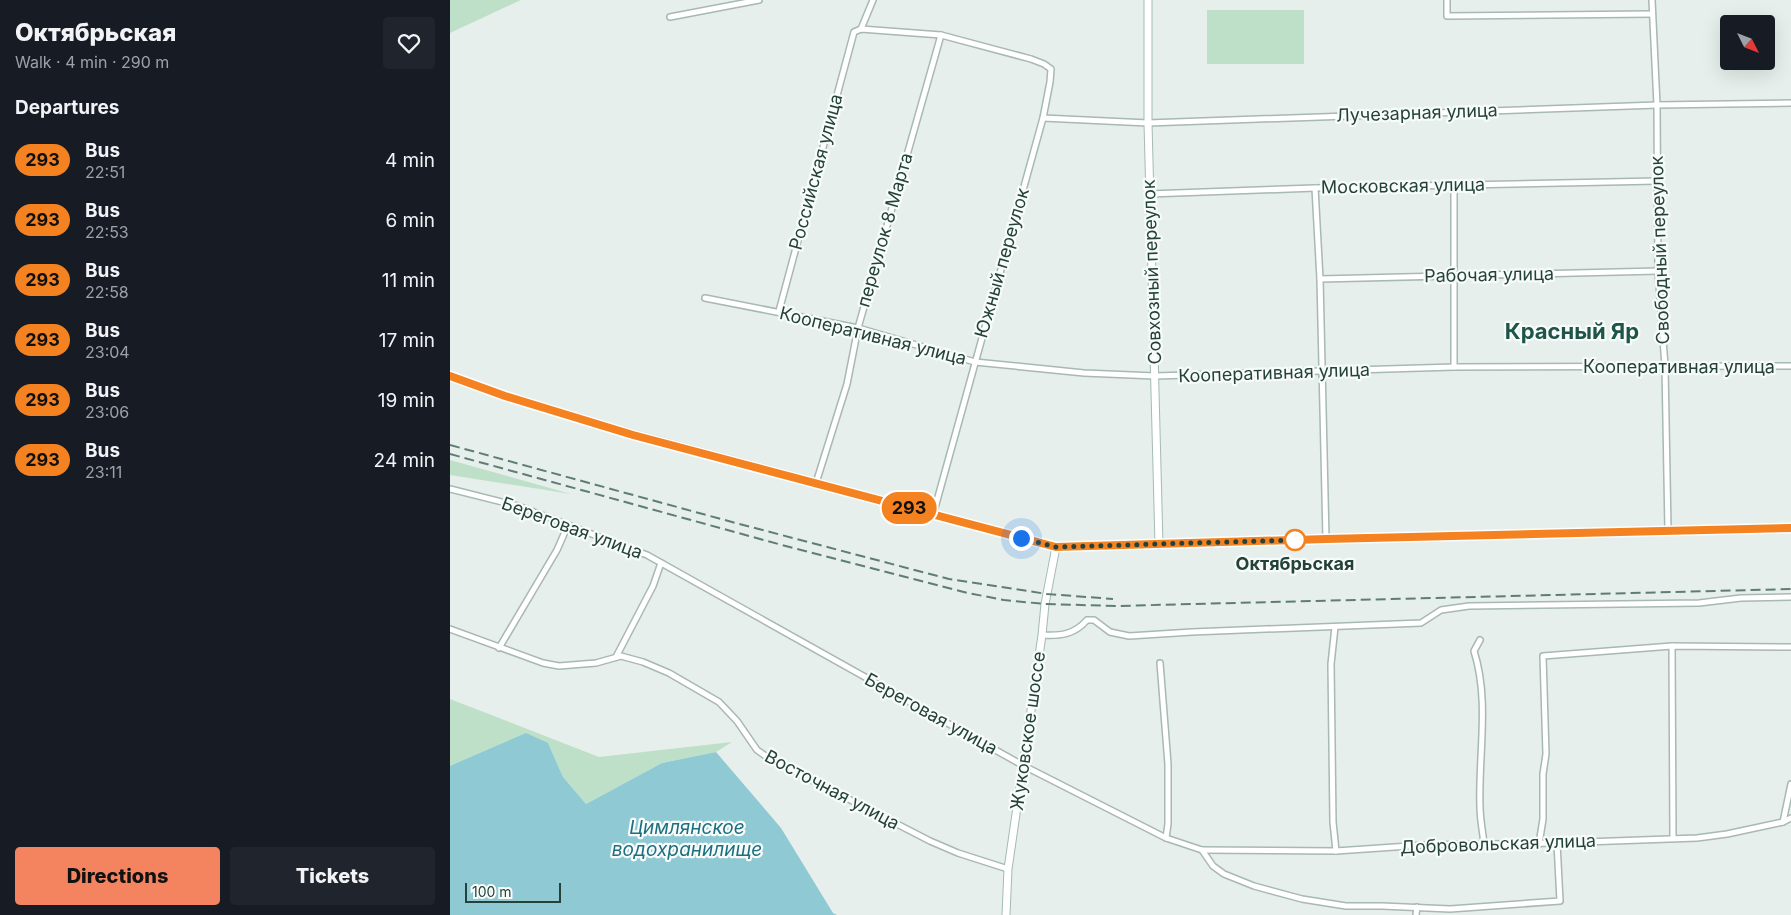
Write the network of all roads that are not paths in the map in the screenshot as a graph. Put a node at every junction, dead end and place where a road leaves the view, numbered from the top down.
1 (759, 0) edge
2 (873, 0) edge
3 (1148, 0) edge
4 (1447, 0) edge
5 (1652, 0) edge
6 (1652, 14) junction
7 (670, 17) dead end
8 (861, 29) junction
9 (941, 35) junction
10 (1791, 103) edge
11 (1657, 105) junction
12 (1042, 118) junction
13 (1148, 123) junction
14 (1657, 181) junction
15 (1454, 185) junction
16 (1315, 188) junction
17 (1149, 194) junction
18 (1658, 271) junction
19 (1454, 276) junction
20 (1320, 279) junction
21 (705, 298) dead end
22 (779, 311) junction
23 (858, 328) junction
24 (975, 362) junction
25 (1665, 366) junction
26 (1791, 366) edge
27 (1454, 367) junction
28 (1321, 371) junction
29 (450, 376) edge
30 (1155, 376) junction
31 (816, 483) junction
32 (450, 489) edge
33 (933, 515) junction
34 (568, 525) junction
35 (1791, 528) edge
36 (1668, 530) junction
37 (1326, 539) junction
38 (1159, 545) junction
39 (1056, 547) junction
40 (661, 563) junction
41 (1791, 598) edge
42 (1335, 627) junction
43 (450, 629) edge
44 (1042, 635) junction
45 (1480, 640) dead end
46 (1672, 646) junction
47 (1791, 647) edge
48 (499, 648) junction
49 (616, 657) junction
50 (1160, 663) dead end
51 (1024, 766) junction
52 (1791, 784) edge
53 (1791, 818) edge
54 (1783, 822) junction
55 (1166, 838) junction
56 (1673, 838) junction
57 (1540, 844) junction
58 (1558, 844) junction
59 (1484, 845) junction
60 (1202, 850) junction
61 (1336, 851) junction
62 (1008, 868) junction
63 (1417, 907) junction
64 (1006, 915) edge
65 (1416, 915) edge

1 - 7 street
2 - 8 street
3 - 13 street, Совхозный переулок
4 - 6 street
5 - 6 street, Свободный переулок
6 - 11 street, Свободный переулок
8 - 9 street
8 - 22 street, Российская улица
9 - 12 street, Южный переулок
9 - 23 street, переулок 8 Марта
10 - 11 street, Лучезарная улица
11 - 13 street, Лучезарная улица
11 - 14 street, Свободный переулок
12 - 13 street, Лучезарная улица
12 - 24 street, Южный переулок
13 - 17 street, Совхозный переулок
14 - 15 street, Московская улица
14 - 18 street, Свободный переулок
15 - 16 street, Московская улица
15 - 19 street
16 - 17 street, Московская улица
16 - 20 street
17 - 30 street, Совхозный переулок
18 - 19 street, Рабочая улица
18 - 25 street, Свободный переулок
19 - 20 street, Рабочая улица
19 - 27 street
20 - 28 street
21 - 22 street, Кооперативная улица
22 - 23 street, Кооперативная улица
23 - 24 street, Кооперативная улица
23 - 31 street, переулок 8 Марта
24 - 30 street, Кооперативная улица
24 - 33 street, Южный переулок
25 - 26 street, Кооперативная улица
25 - 27 street, Кооперативная улица
25 - 36 street, Свободный переулок
27 - 28 street, Кооперативная улица
28 - 30 street, Кооперативная улица
28 - 37 street
29 - 31 main road
30 - 38 street, Совхозный переулок
31 - 33 main road
32 - 34 street, Береговая улица
33 - 39 main road
34 - 40 street, Береговая улица
34 - 48 street
35 - 36 main road
36 - 37 main road
37 - 38 main road
38 - 39 main road
39 - 44 street, Жуковское шоссе
40 - 49 street
40 - 51 street, Береговая улица
41 - 42 street
42 - 44 street
42 - 61 street
43 - 48 street, Восточная улица
44 - 51 street, Жуковское шоссе
45 - 59 street
46 - 47 street
46 - 56 street
46 - 57 street
48 - 49 street, Восточная улица
49 - 62 street, Восточная улица
50 - 55 street
51 - 55 street, Береговая улица
51 - 62 street, Жуковское шоссе
52 - 54 street
53 - 54 street, Добровольская улица
54 - 56 street, Добровольская улица
55 - 60 street, Береговая улица
56 - 58 street, Добровольская улица
57 - 58 street, Добровольская улица
57 - 59 street, Добровольская улица
58 - 63 street
59 - 61 street, Добровольская улица
60 - 61 street, Добровольская улица
60 - 63 street
62 - 64 street, Жуковское шоссе
63 - 65 street

